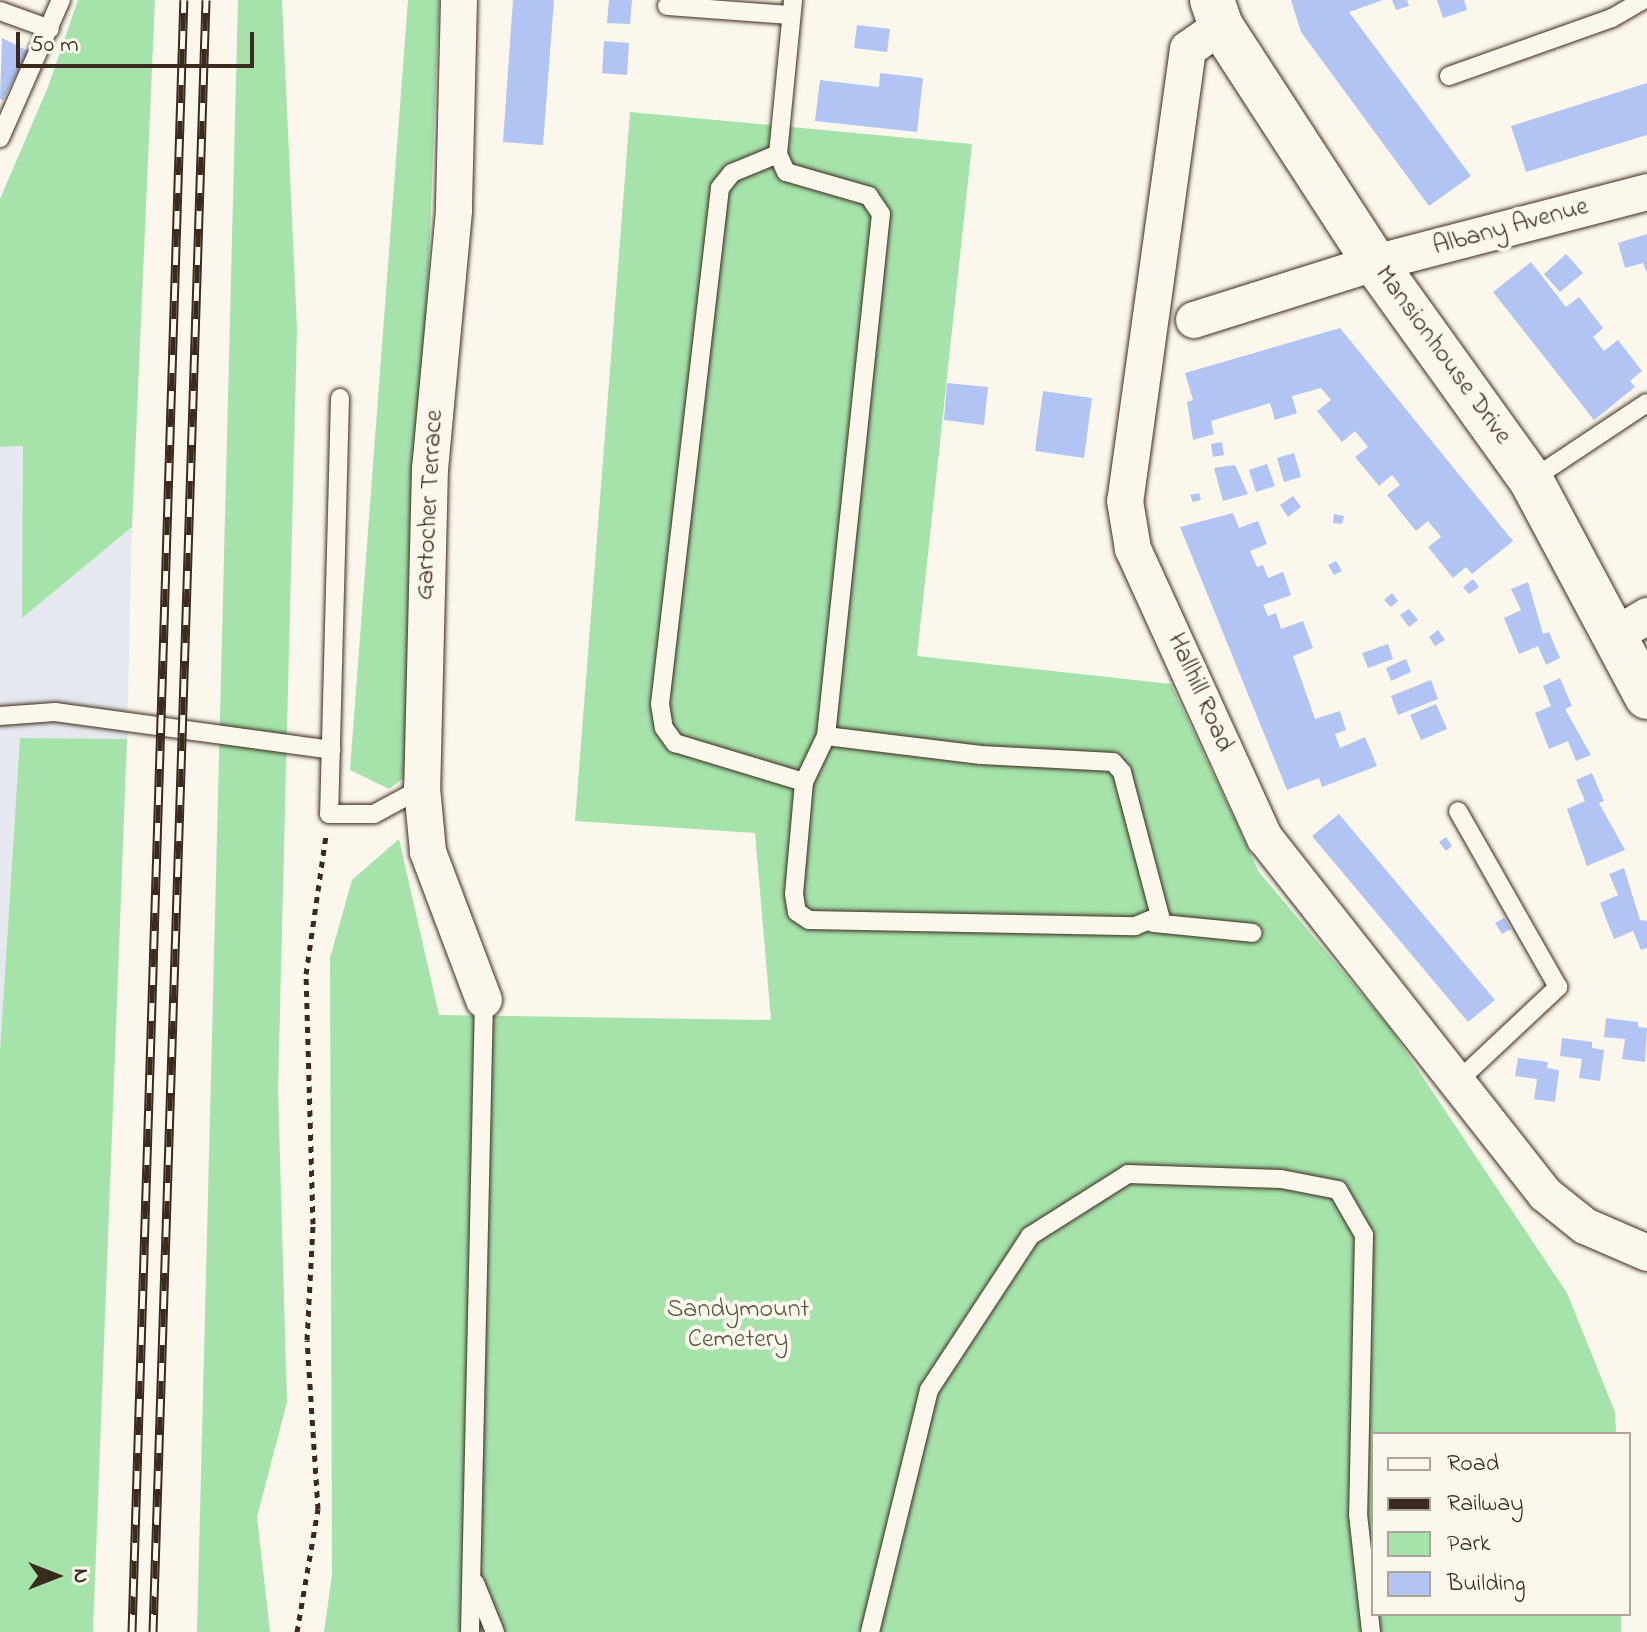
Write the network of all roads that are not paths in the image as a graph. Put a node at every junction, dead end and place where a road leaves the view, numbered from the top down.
1 (61, 0) edge
2 (459, 0) edge
3 (1643, 0) edge
4 (667, 6) dead end
5 (792, 8) edge
6 (0, 11) edge
7 (1216, 13) edge
8 (50, 29) junction
9 (1449, 76) dead end
10 (0, 138) edge
11 (778, 154) junction
12 (1647, 192) edge
13 (1375, 263) junction
14 (1194, 320) dead end
15 (340, 398) dead end
16 (1647, 403) edge
17 (1531, 480) junction
18 (1631, 626) edge
19 (1647, 697) edge
20 (0, 716) edge
21 (826, 736) junction
22 (331, 750) junction
23 (804, 782) junction
24 (422, 788) junction
25 (1458, 811) dead end
26 (1153, 923) junction
27 (1253, 933) dead end
28 (484, 1000) joint
29 (1457, 1082) junction
30 (1647, 1253) edge
31 (471, 1573) junction
32 (470, 1632) edge
33 (495, 1632) edge
34 (870, 1632) edge
35 (1371, 1632) edge

1 - 8 lane
2 - 24 street, Gartocher Terrace
3 - 9 lane
4 - 5 lane
5 - 11 lane
6 - 8 lane
7 - 13 street, Mansionhouse Drive
7 - 29 street, Hallhill Road
8 - 10 lane
11 - 21 lane
11 - 23 lane
12 - 13 street, Albany Avenue
13 - 14 street, Albany Avenue
13 - 17 street, Mansionhouse Drive
15 - 22 lane
16 - 17 lane
17 - 18 street, Mansionhouse Drive
18 - 19 street, Mansionhouse Drive
20 - 22 lane
21 - 23 lane
21 - 26 lane
22 - 24 lane
23 - 26 lane
24 - 28 street, Gartocher Terrace
25 - 29 lane
26 - 27 lane
28 - 31 lane
29 - 30 street, Hallhill Road
31 - 32 lane
31 - 33 lane
34 - 35 lane

